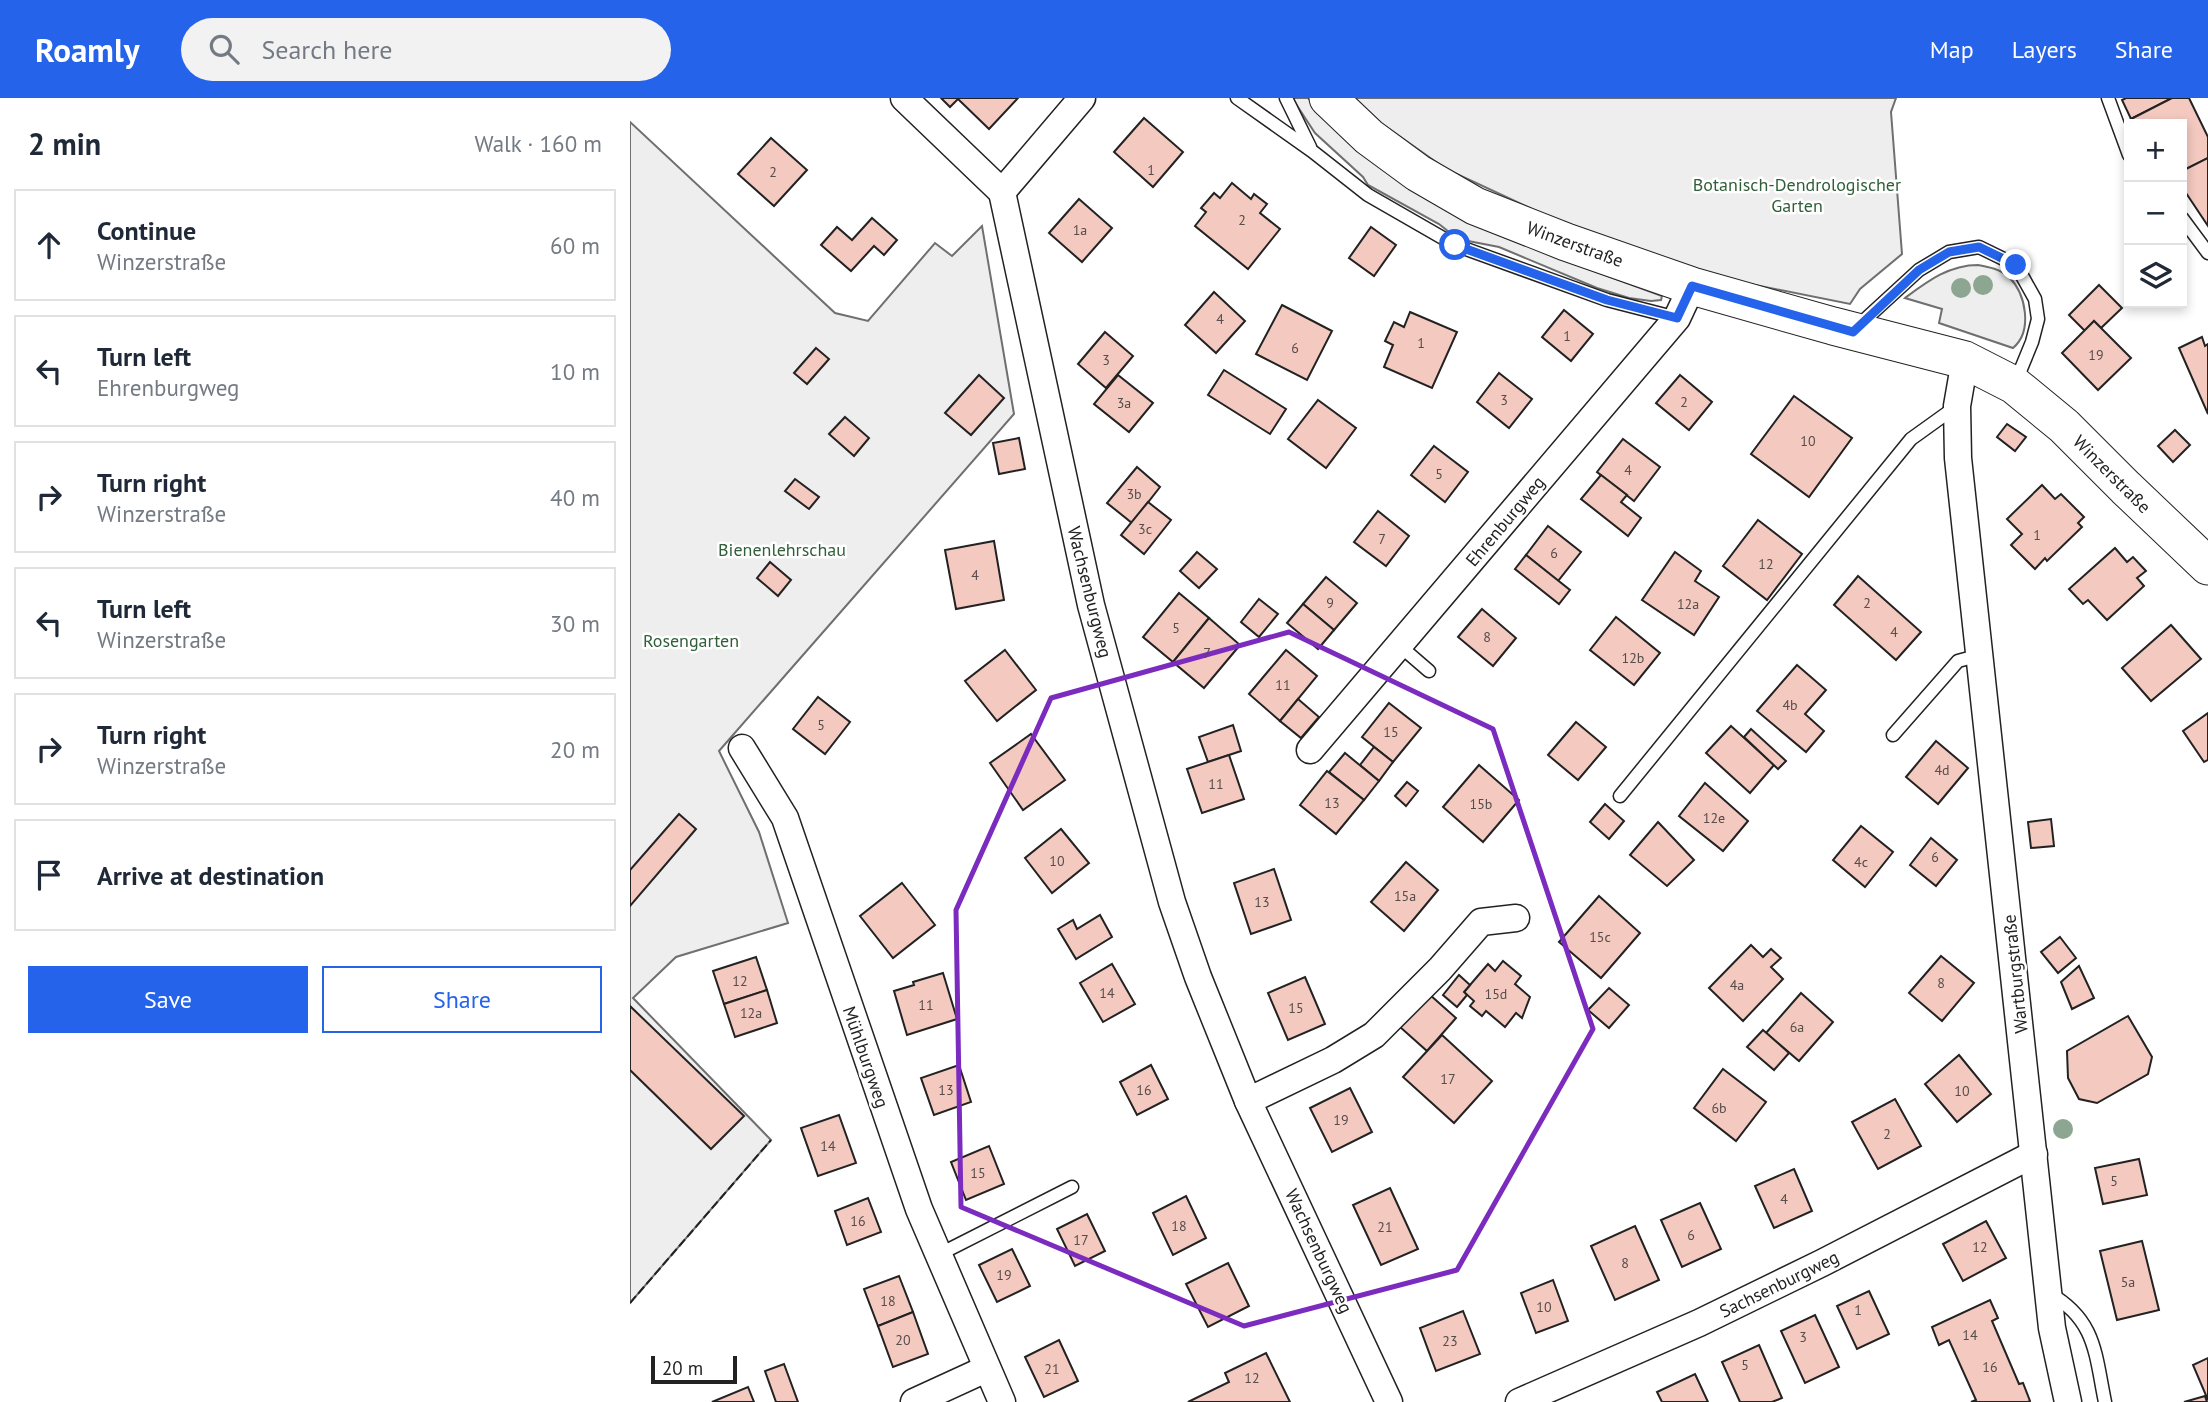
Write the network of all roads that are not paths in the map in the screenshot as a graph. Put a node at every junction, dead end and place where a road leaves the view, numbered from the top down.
1 (904, 98) edge
2 (1082, 98) edge
3 (1237, 98) edge
4 (1286, 98) edge
5 (1328, 98) edge
6 (2108, 98) edge
7 (2124, 141) edge
8 (1312, 151) junction
9 (1002, 192) junction
10 (2187, 225) edge
11 (2208, 253) edge
12 (1685, 302) junction
13 (1853, 332) junction
14 (1965, 360) junction
15 (2014, 385) junction
16 (1956, 406) junction
17 (2208, 566) edge
18 (1400, 646) junction
19 (1981, 655) junction
20 (1429, 671) dead end
21 (1893, 735) dead end
22 (742, 748) dead end
23 (1310, 750) dead end
24 (1620, 796) dead end
25 (1516, 918) dead end
26 (1248, 1101) junction
27 (2034, 1154) junction
28 (1072, 1187) dead end
29 (938, 1255) junction
30 (2049, 1292) junction
31 (986, 1369) junction
32 (914, 1402) edge
33 (1002, 1402) edge
34 (1389, 1402) edge
35 (1519, 1402) edge
36 (2068, 1402) edge
37 (2105, 1402) edge

1 - 9 street
2 - 9 street
3 - 8 lane, Winzerstraße
4 - 8 lane, Winzerstraße
5 - 12 street, Winzerstraße
6 - 7 lane
8 - 12 lane, Winzerstraße
9 - 26 street, Wachsenburgweg
10 - 11 lane
12 - 13 street, Winzerstraße
12 - 18 street, Ehrenburgweg
13 - 14 street, Winzerstraße
13 - 15 lane
14 - 15 street, Winzerstraße
14 - 16 street, Wartburgstraße
15 - 17 street, Winzerstraße
16 - 19 street, Wartburgstraße
16 - 24 lane
18 - 20 lane
18 - 23 street, Ehrenburgweg
19 - 21 lane
19 - 27 street, Wartburgstraße
22 - 29 street, Mühlburgweg
25 - 26 street
26 - 34 street, Wachsenburgweg
27 - 30 street, Wartburgstraße
27 - 35 street, Sachsenburgweg
28 - 29 lane
29 - 31 street, Mühlburgweg
30 - 36 street, Wartburgstraße
30 - 37 lane
31 - 32 street
31 - 33 street, Mühlburgweg

